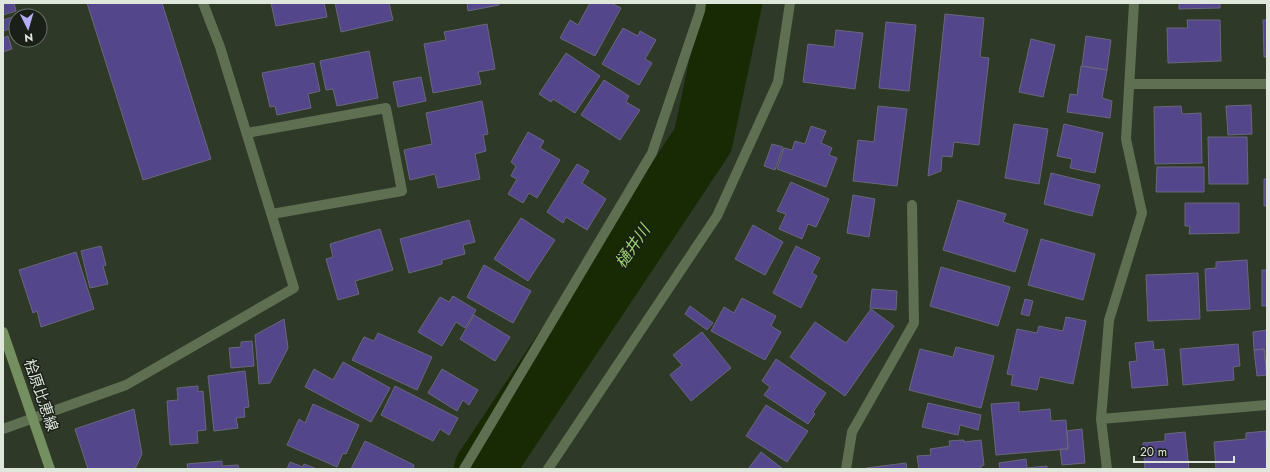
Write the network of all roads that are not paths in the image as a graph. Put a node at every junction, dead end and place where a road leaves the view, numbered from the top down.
1 (203, 3) edge
2 (701, 3) edge
3 (790, 3) edge
4 (1134, 3) edge
5 (1129, 84) junction
6 (1267, 84) edge
7 (247, 133) junction
8 (912, 205) dead end
9 (272, 214) junction
10 (3, 332) edge
11 (1267, 405) edge
12 (33, 418) junction
13 (1101, 419) junction
14 (3, 429) edge
15 (50, 469) edge
16 (464, 469) edge
17 (548, 469) edge
18 (846, 469) edge
19 (1107, 469) edge

1 - 7 street
2 - 16 street
3 - 17 street
4 - 5 street
5 - 6 street
5 - 13 street
7 - 9 street
7 - 9 street
8 - 18 street
9 - 12 street
10 - 12 main road, 桧原比恵線
11 - 13 street
12 - 14 street
12 - 15 main road, 桧原比恵線
13 - 19 street

